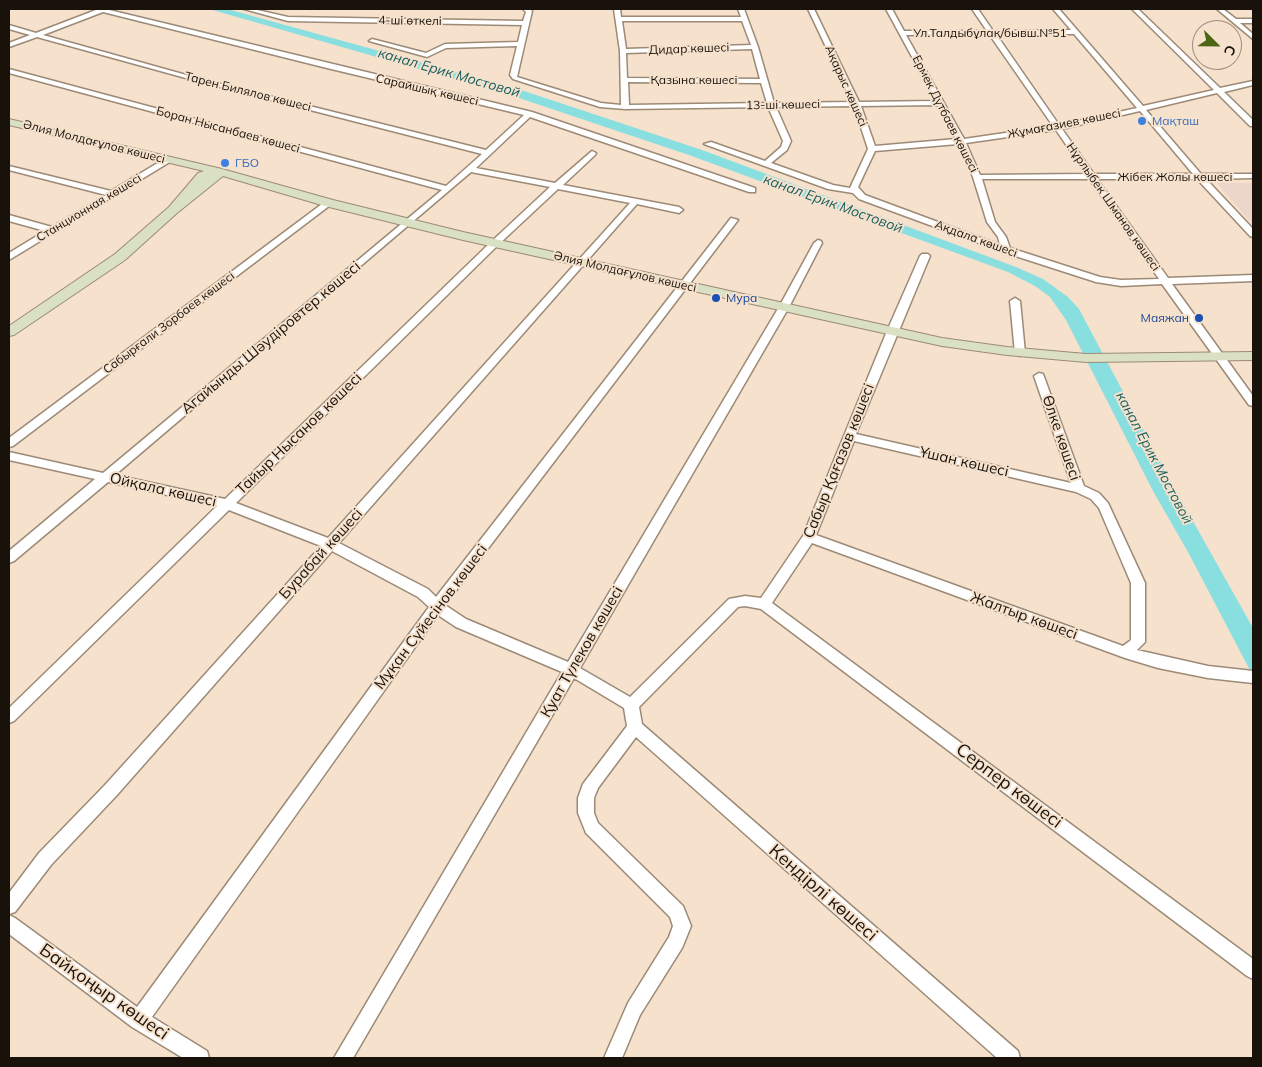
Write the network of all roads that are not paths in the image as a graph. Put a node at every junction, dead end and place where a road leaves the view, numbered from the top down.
1 (100, 9) edge
2 (247, 9) edge
3 (526, 9) edge
4 (618, 9) edge
5 (741, 9) edge
6 (811, 9) edge
7 (890, 9) edge
8 (975, 9) edge
9 (1056, 9) edge
10 (1135, 9) edge
11 (1220, 9) edge
12 (746, 18) junction
13 (618, 19) junction
14 (1234, 20) edge
15 (525, 23) junction
16 (9, 27) edge
17 (1242, 27) edge
18 (1077, 32) junction
19 (903, 33) junction
20 (992, 33) junction
21 (38, 34) junction
22 (1253, 37) edge
23 (372, 41) dead end
24 (9, 44) edge
25 (520, 44) junction
26 (755, 46) junction
27 (623, 51) junction
28 (9, 71) edge
29 (623, 80) junction
30 (764, 81) junction
31 (1253, 83) edge
32 (1219, 91) junction
33 (856, 103) junction
34 (940, 103) junction
35 (771, 105) junction
36 (625, 107) junction
37 (1142, 108) junction
38 (529, 114) junction
39 (9, 122) edge
40 (1253, 124) edge
41 (1057, 128) junction
42 (961, 141) junction
43 (708, 144) dead end
44 (872, 149) junction
45 (489, 153) junction
46 (592, 153) dead end
47 (174, 162) junction
48 (766, 164) junction
49 (9, 168) edge
50 (190, 170) junction
51 (470, 170) junction
52 (202, 174) junction
53 (217, 174) junction
54 (1199, 176) junction
55 (1253, 176) edge
56 (978, 177) junction
57 (1092, 178) junction
58 (255, 183) junction
59 (555, 188) junction
60 (194, 189) junction
61 (448, 189) junction
62 (752, 190) dead end
63 (856, 192) junction
64 (112, 194) junction
65 (329, 203) junction
66 (634, 203) junction
67 (679, 210) dead end
68 (9, 218) edge
69 (734, 220) dead end
70 (408, 222) junction
71 (991, 222) junction
72 (51, 230) junction
73 (1253, 234) edge
74 (973, 238) junction
75 (495, 243) junction
76 (818, 243) dead end
77 (1006, 250) junction
78 (925, 256) dead end
79 (9, 257) edge
80 (581, 262) junction
81 (1253, 278) edge
82 (1165, 281) junction
83 (684, 285) junction
84 (1015, 301) dead end
85 (784, 307) junction
86 (892, 331) junction
87 (9, 332) edge
88 (1020, 353) junction
89 (1221, 356) junction
90 (1253, 356) edge
91 (1039, 376) dead end
92 (1253, 402) edge
93 (850, 436) junction
94 (9, 444) edge
95 (9, 456) edge
96 (106, 477) junction
97 (1079, 489) junction
98 (227, 504) junction
99 (809, 537) junction
100 (330, 544) junction
101 (9, 558) edge
102 (764, 604) junction
103 (438, 606) junction
104 (1125, 652) junction
105 (572, 670) junction
106 (1249, 677) edge
107 (631, 705) junction
108 (9, 717) edge
109 (635, 727) junction
110 (9, 906) edge
111 (9, 924) edge
112 (1253, 970) edge
113 (139, 1020) junction
114 (200, 1058) edge
115 (343, 1058) edge
116 (613, 1058) edge
117 (1011, 1058) edge

1 - 21 street
1 - 38 street, Сарайшық көшесі
2 - 15 street, 4-шi өткелi
3 - 15 street
4 - 13 street
5 - 12 street
6 - 33 street, Ақарыс көшесi
7 - 19 street, Ермек Дүтбаев көшесi
8 - 20 street, Нұрлыбек Шманов көшесі
9 - 18 street
10 - 32 street
11 - 14 street
12 - 13 street
12 - 26 street
13 - 27 street
15 - 25 street
16 - 21 street, Тарен Билялов көшесі
17 - 22 street
18 - 20 street, Ул.Талдыбұлақ/бывш.№51
18 - 37 street
19 - 20 street, Ул.Талдыбұлақ/бывш.№51
19 - 34 street, Ермек Дүтбаев көшесi
20 - 41 street, Нұрлыбек Шманов көшесі
21 - 24 street
21 - 45 street, Тарен Билялов көшесі
23 - 25 street
25 - 36 street, 13-ші көшесi
26 - 27 street, Дидар көшесі
26 - 30 street
27 - 29 street
28 - 61 street, Боран Нысанбаев көшесі
29 - 30 street, Қазына көшесі
29 - 36 street
30 - 35 street
31 - 32 street, Жұмағазиев көшесі
32 - 37 street, Жұмағазиев көшесі
32 - 40 street
33 - 34 street, 13-ші көшесi
33 - 35 street, 13-ші көшесi
33 - 44 street, Ақарыс көшесi
34 - 42 street, Ермек Дүтбаев көшесi
35 - 36 street, 13-ші көшесi
35 - 48 street
37 - 41 street, Жұмағазиев көшесі
37 - 54 street
38 - 45 street, Агайынды Шәудіровтер көшесi
38 - 62 street, Сарайшық көшесі
39 - 47 main road, Әлия Молдағұлов көшесі
41 - 42 street, Жұмағазиев көшесі
41 - 57 street, Нұрлыбек Шманов көшесі
42 - 44 street, Жұмағазиев көшесі
42 - 56 street, Ермек Дүтбаев көшесi
43 - 48 street, Ақдала көшесі
44 - 63 street
45 - 51 street, Агайынды Шәудіровтер көшесi
46 - 59 street, Тайыр Нысанов көшесi
47 - 50 main road, Әлия Молдағұлов көшесі
47 - 53 main road, Әлия Молдағұлов көшесі
47 - 64 street, Станционная көшесі
48 - 63 street, Ақдала көшесі
49 - 64 street
50 - 52 main road, Әлия Молдағұлов көшесі
50 - 60 main road
51 - 59 street
51 - 61 street, Агайынды Шәудіровтер көшесi
52 - 53 main road
52 - 60 main road
53 - 58 main road, Әлия Молдағұлов көшесі
53 - 60 main road
54 - 55 street, Жібек Жолы көшесі
54 - 57 street, Жібек Жолы көшесі
54 - 73 street
56 - 57 street, Жібек Жолы көшесі
56 - 71 street, Ермек Дүтбаев көшесi
57 - 82 street, Нұрлыбек Шманов көшесі
58 - 60 main road
58 - 65 main road, Әлия Молдағұлов көшесі
59 - 66 street
59 - 75 street, Тайыр Нысанов көшесi
60 - 87 main road
61 - 70 street, Агайынды Шәудіровтер көшесi
63 - 74 street, Ақдала көшесі
64 - 72 street, Станционная көшесі
65 - 70 main road, Әлия Молдағұлов көшесі
65 - 94 street, Сабырғали Зорбаев көшесі
66 - 67 street
66 - 80 street, Бурабай көшесi
68 - 72 street
69 - 83 street, Мұқан Сүйесінов көшесі
70 - 75 main road, Әлия Молдағұлов көшесі
70 - 96 street, Агайынды Шәудіровтер көшесi
71 - 74 street
71 - 77 street, Ермек Дүтбаев көшесi
72 - 79 street, Станционная көшесі
74 - 77 street, Ақдала көшесі
75 - 80 main road, Әлия Молдағұлов көшесі
75 - 98 street, Тайыр Нысанов көшесi
76 - 85 street, Қуат Түлеков көшесі
77 - 82 street, Ақдала көшесі
78 - 86 street, Сабыр Қағазов көшесі
80 - 83 main road, Әлия Молдағұлов көшесі
80 - 100 street, Бурабай көшесi
81 - 82 street, Ақдала көшесі
82 - 89 street, Нұрлыбек Шманов көшесі
83 - 85 main road, Әлия Молдағұлов көшесі
83 - 103 street, Мұқан Сүйесінов көшесі
84 - 88 street
85 - 86 main road, Әлия Молдағұлов көшесі
85 - 105 street, Қуат Түлеков көшесі
86 - 88 main road, Әлия Молдағұлов көшесі
86 - 93 street, Сабыр Қағазов көшесі
88 - 89 main road, Әлия Молдағұлов көшесі
89 - 90 main road, Әлия Молдағұлов көшесі
89 - 92 street, Нұрлыбек Шманов көшесі
91 - 97 street, Өлке көшесі
93 - 97 street, Ұшан көшесі
93 - 99 street, Сабыр Қағазов көшесі
95 - 96 street, Ойқала көшесі
96 - 98 street, Ойқала көшесі
96 - 101 street, Агайынды Шәудіровтер көшесi
97 - 104 street, Өлке көшесі
98 - 100 street, Ойқала көшесі
98 - 108 street, Тайыр Нысанов көшесi
99 - 102 street, Сабыр Қағазов көшесі
99 - 104 street, Жалтыр көшесі
100 - 103 street, Ойқала көшесі
100 - 110 street, Бурабай көшесi
102 - 107 street
102 - 112 street, Серпер көшесі
103 - 105 street, Ойқала көшесі
103 - 113 street, Мұқан Сүйесінов көшесі
104 - 106 street, Жалтыр көшесі
105 - 107 street, Ойқала көшесі
105 - 115 street, Қуат Түлеков көшесі
107 - 109 street
109 - 116 street
109 - 117 street, Кендірлі көшесі
111 - 113 street, Байқоңыр көшесi
113 - 114 street, Байқоңыр көшесi

